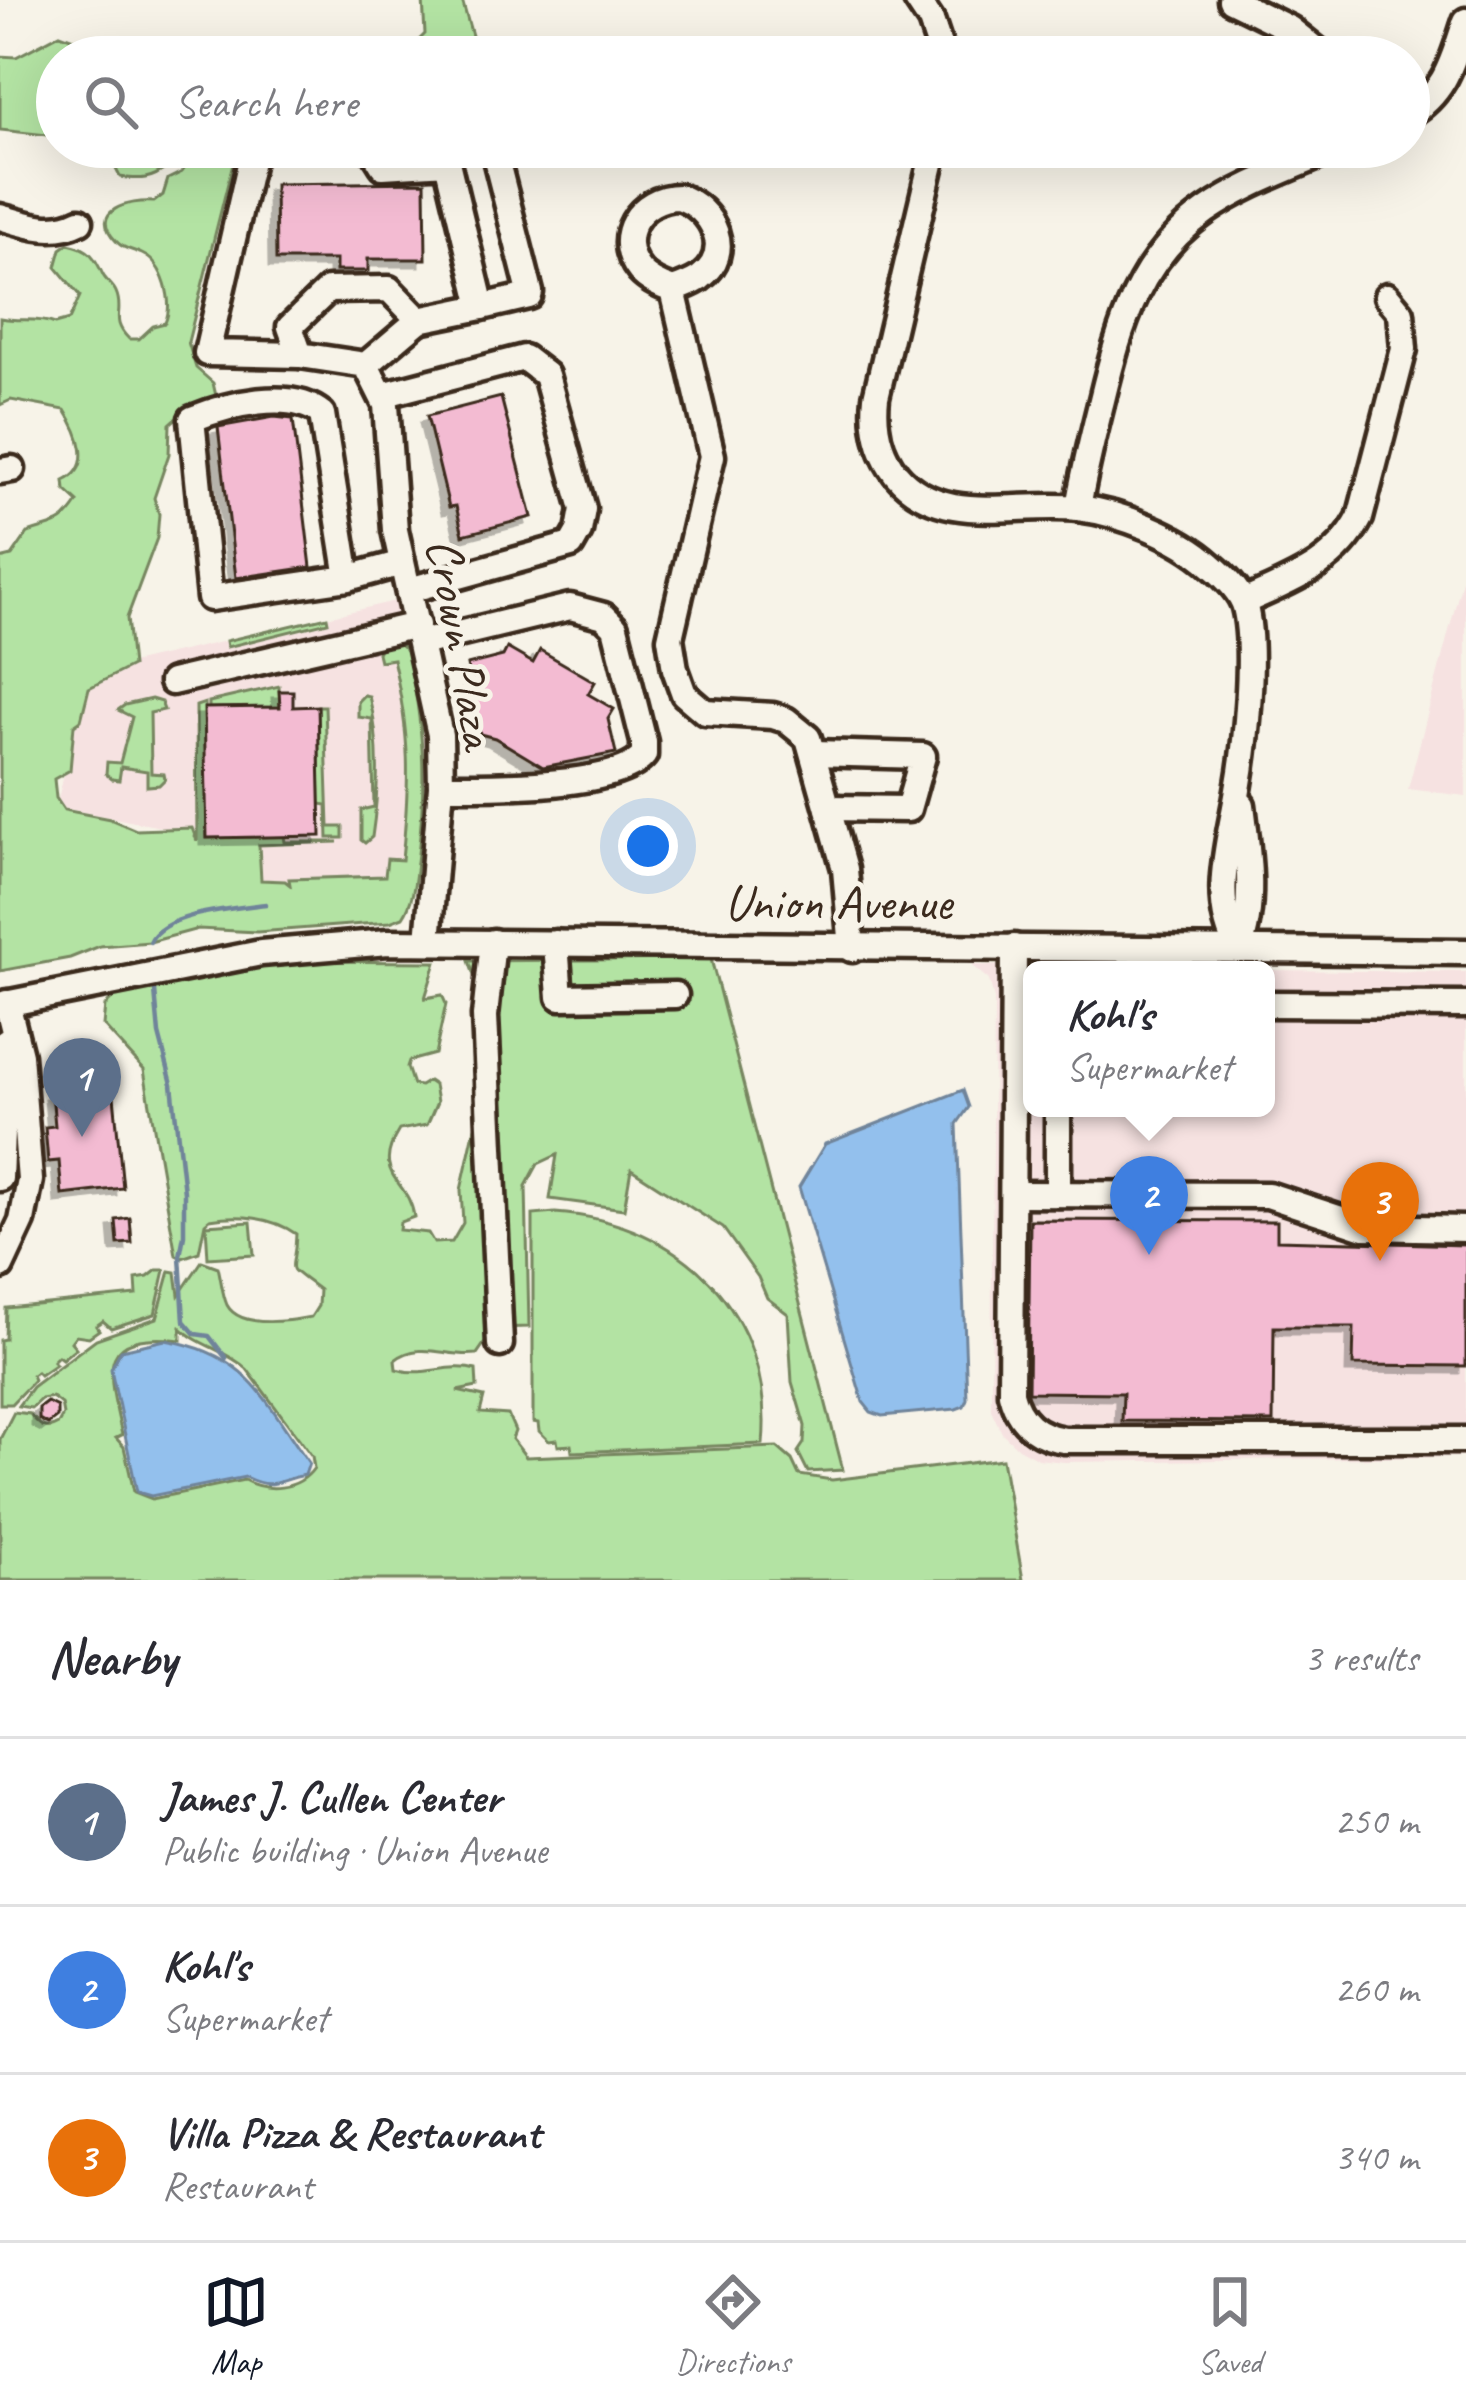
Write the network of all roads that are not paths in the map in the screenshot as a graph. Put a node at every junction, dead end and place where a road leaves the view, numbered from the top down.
1 (917, 0) edge
2 (1232, 0) edge
3 (1466, 21) edge
4 (936, 36) edge
5 (1299, 36) edge
6 (1430, 99) edge
7 (249, 168) edge
8 (448, 168) edge
9 (498, 168) edge
10 (930, 168) edge
11 (1294, 168) edge
12 (0, 217) edge
13 (80, 220) dead end
14 (674, 290) dead end
15 (1387, 296) dead end
16 (482, 307) junction
17 (419, 320) junction
18 (300, 356) junction
19 (366, 365) junction
20 (382, 395) junction
21 (1078, 508) junction
22 (402, 563) junction
23 (348, 578) junction
24 (409, 590) junction
25 (1244, 602) junction
26 (419, 634) junction
27 (172, 682) dead end
28 (814, 753) junction
29 (441, 786) junction
30 (828, 808) junction
31 (428, 941) junction
32 (493, 942) junction
33 (556, 943) junction
34 (1014, 947) junction
35 (852, 949) junction
36 (1239, 950) junction
37 (1466, 952) edge
38 (675, 995) dead end
39 (4, 1004) edge
40 (1275, 1004) edge
41 (1466, 1005) edge
42 (1023, 1066) edge
43 (1058, 1117) edge
44 (0, 1178) edge
45 (1013, 1193) junction
46 (1058, 1194) junction
47 (1466, 1228) edge
48 (1, 1266) edge
49 (500, 1344) dead end
50 (1466, 1440) edge

1 - 4 street
2 - 5 street
3 - 6 street
7 - 18 street
8 - 16 street
9 - 16 street
10 - 21 street
11 - 21 street
12 - 13 street
14 - 28 street
15 - 25 street
16 - 17 street
17 - 18 street
17 - 19 street
18 - 19 street
19 - 20 street, Crown Plaza
20 - 22 street, Crown Plaza
20 - 24 street
21 - 25 street
22 - 23 street
22 - 24 street, Crown Plaza
23 - 23 street
24 - 26 street, Crown Plaza
25 - 36 street
26 - 27 street
26 - 29 street, Crown Plaza
26 - 29 street
28 - 30 street
28 - 30 street
29 - 31 street, Crown Plaza
30 - 35 street
31 - 32 street, Union Avenue
31 - 39 street, Union Avenue
32 - 33 street, Union Avenue
32 - 49 street
33 - 35 street, Union Avenue
33 - 38 street
34 - 35 street, Union Avenue
34 - 36 street, Union Avenue
34 - 42 street
36 - 37 street, Union Avenue
39 - 44 street
39 - 48 street
40 - 41 street
42 - 45 street
43 - 46 street
45 - 46 street
45 - 50 street
46 - 47 street

